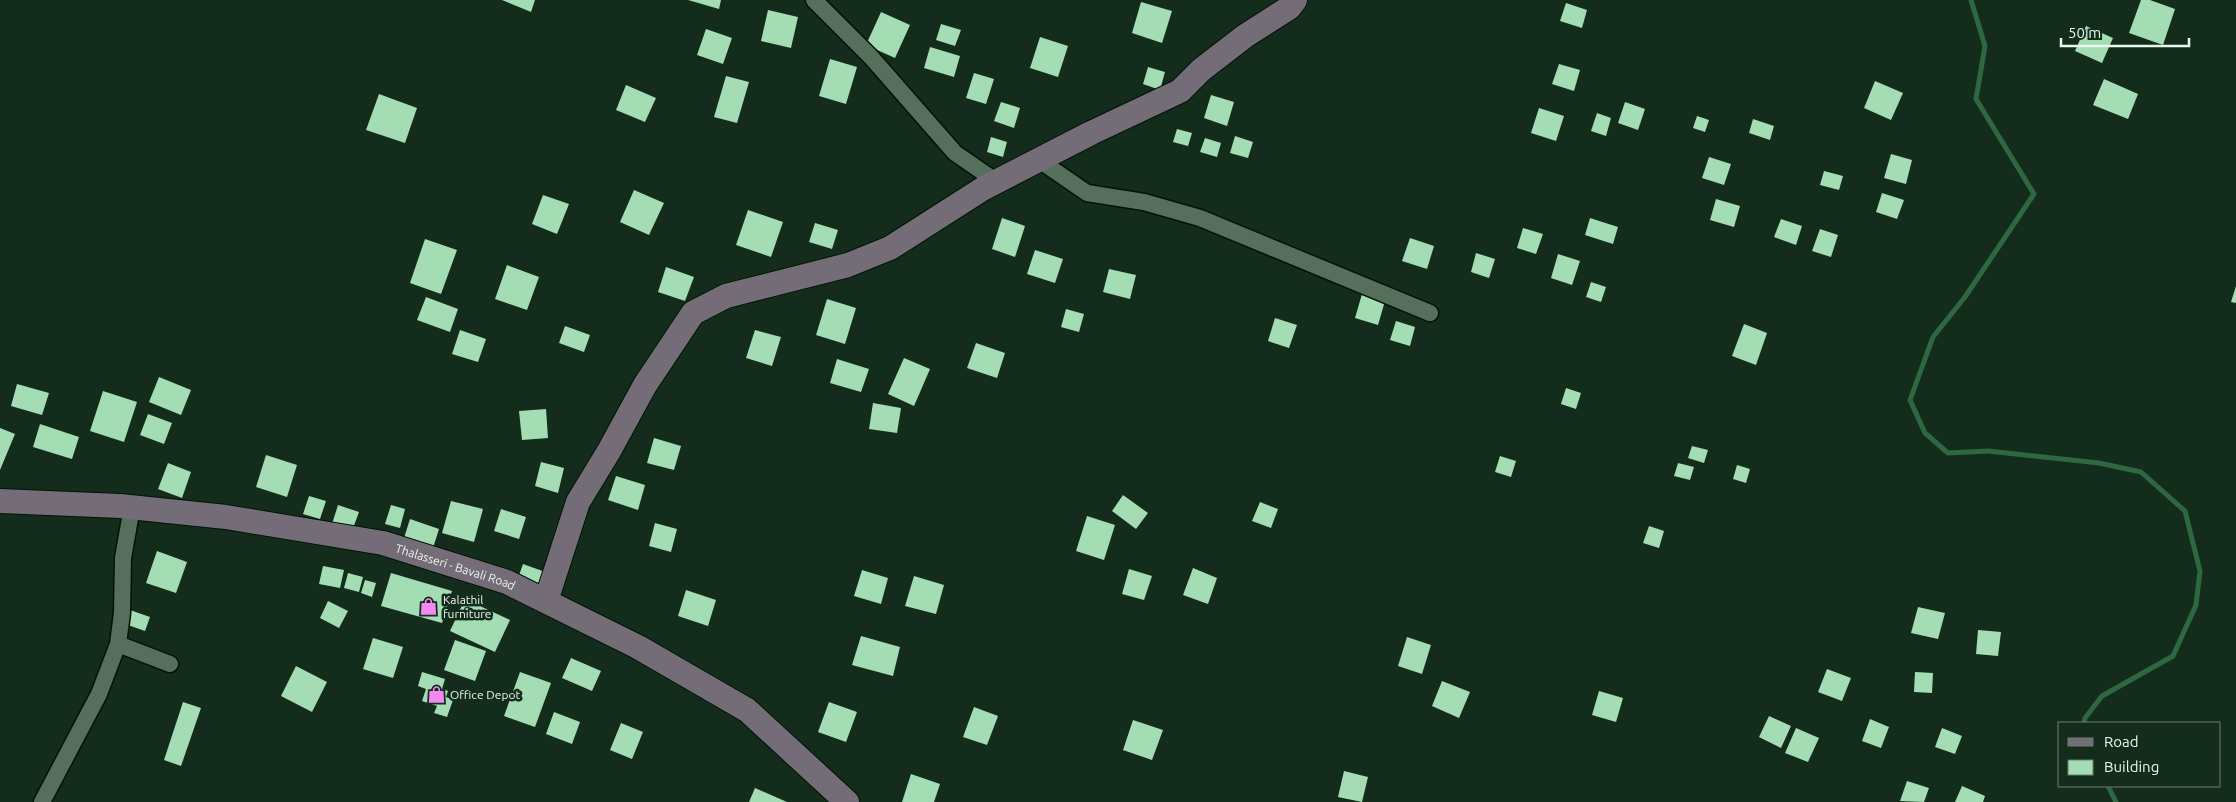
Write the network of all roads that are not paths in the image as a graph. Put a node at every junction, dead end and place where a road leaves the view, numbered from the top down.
1 (814, 0) edge
2 (1296, 0) edge
3 (1039, 160) junction
4 (997, 182) junction
5 (1430, 313) dead end
6 (0, 501) edge
7 (132, 508) junction
8 (546, 601) junction
9 (118, 644) junction
10 (170, 664) dead end
11 (42, 802) edge
12 (847, 802) edge

1 - 4 street
2 - 3 street
3 - 4 street
3 - 5 street
4 - 8 street
6 - 7 street, Thalasseri - Bavali Road
7 - 8 street, Thalasseri - Bavali Road
7 - 9 street
8 - 12 street, Thalasseri - Bavali Road
9 - 10 street
9 - 11 street

